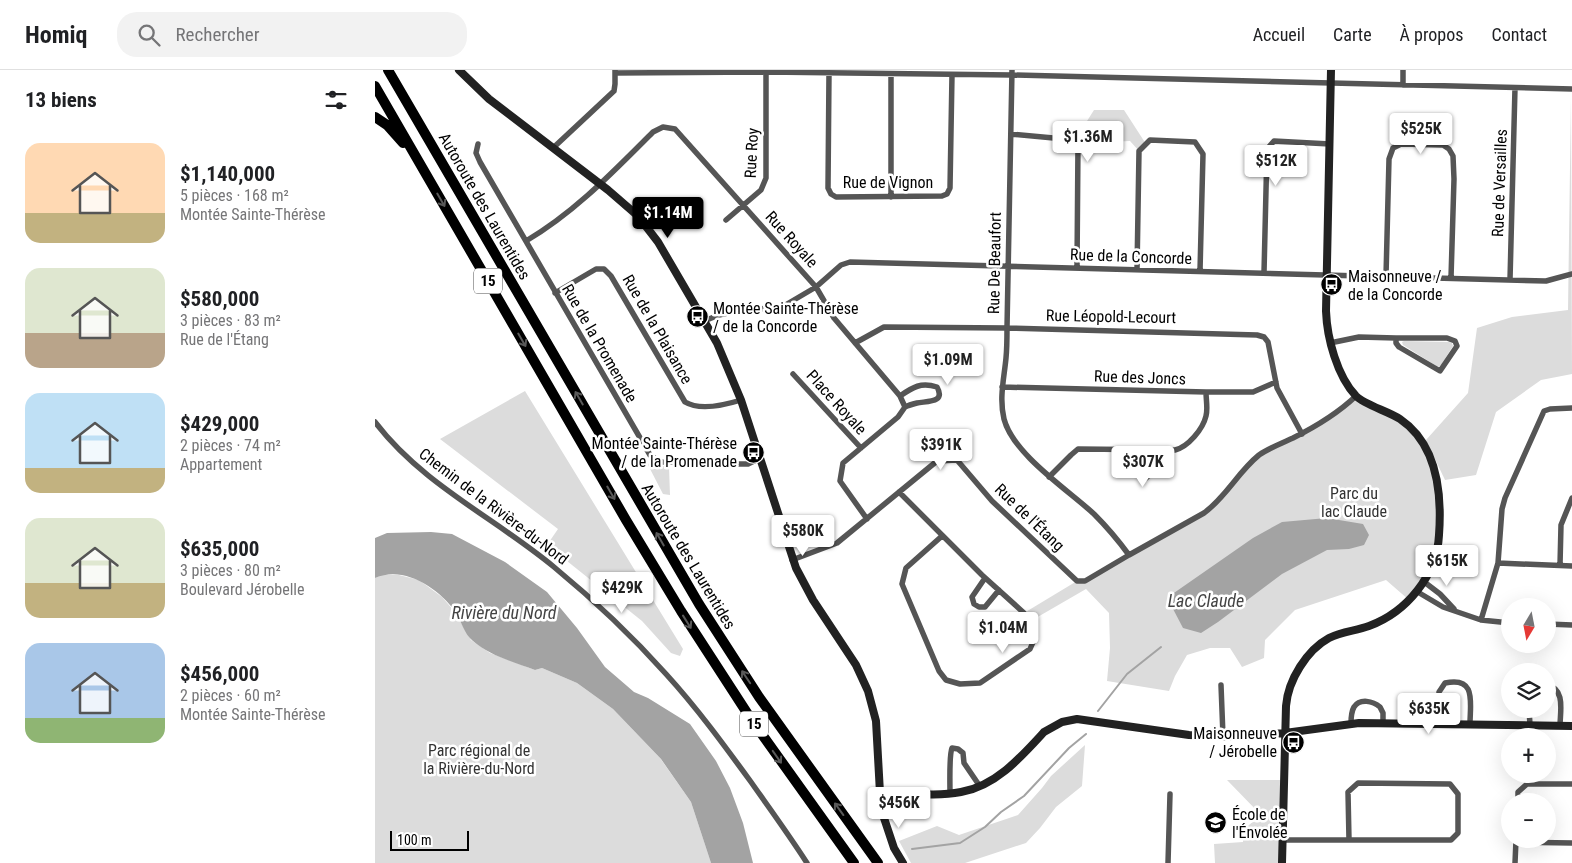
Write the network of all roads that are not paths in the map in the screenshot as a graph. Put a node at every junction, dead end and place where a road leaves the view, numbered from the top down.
1 (388, 70) edge
2 (459, 70) edge
3 (1331, 70) edge
4 (1403, 70) edge
5 (615, 71) edge
6 (766, 71) edge
7 (829, 73) junction
8 (1012, 73) edge
9 (891, 74) junction
10 (952, 74) junction
11 (1331, 83) junction
12 (1403, 85) junction
13 (375, 86) edge
14 (1515, 88) junction
15 (1572, 89) edge
16 (375, 117) edge
17 (1011, 134) junction
18 (478, 144) dead end
19 (1330, 144) junction
20 (553, 148) junction
21 (417, 158) junction
22 (601, 184) junction
23 (891, 196) junction
24 (743, 205) junction
25 (726, 220) dead end
26 (526, 241) junction
27 (1008, 266) junction
28 (1077, 268) junction
29 (1137, 270) junction
30 (1200, 271) junction
31 (1263, 273) junction
32 (1572, 274) edge
33 (1327, 275) junction
34 (1386, 276) junction
35 (1451, 278) junction
36 (1510, 280) junction
37 (816, 287) junction
38 (555, 292) junction
39 (704, 321) junction
40 (1007, 328) junction
41 (1396, 338) junction
42 (855, 343) junction
43 (1330, 343) junction
44 (793, 374) dead end
45 (1276, 382) junction
46 (1001, 387) junction
47 (1206, 392) junction
48 (901, 396) junction
49 (1356, 396) junction
50 (741, 400) junction
51 (905, 407) junction
52 (1572, 408) edge
53 (375, 422) edge
54 (1302, 434) junction
55 (861, 448) junction
56 (1135, 449) junction
57 (1153, 450) junction
58 (760, 458) junction
59 (1049, 477) junction
60 (899, 492) junction
61 (1572, 498) edge
62 (867, 519) junction
63 (941, 536) junction
64 (1129, 555) junction
65 (792, 560) junction
66 (1497, 563) junction
67 (1560, 565) junction
68 (1572, 566) edge
69 (985, 578) junction
70 (1423, 581) junction
71 (999, 590) junction
72 (1416, 591) junction
73 (1456, 611) junction
74 (1481, 620) junction
75 (1501, 622) edge
76 (1556, 624) edge
77 (1572, 625) edge
78 (1221, 685) dead end
79 (1556, 690) edge
80 (1530, 718) edge
81 (1383, 723) junction
82 (1351, 724) junction
83 (1439, 724) junction
84 (1470, 724) junction
85 (1530, 726) junction
86 (1560, 726) junction
87 (1572, 726) edge
88 (1285, 733) junction
89 (1223, 736) junction
90 (1572, 784) edge
91 (979, 785) junction
92 (1518, 793) edge
93 (880, 794) junction
94 (950, 794) junction
95 (1170, 794) dead end
96 (1283, 840) junction
97 (1349, 840) junction
98 (1556, 842) edge
99 (1572, 843) edge
100 (1516, 848) edge
101 (807, 863) edge
102 (854, 863) edge
103 (878, 863) edge
104 (903, 863) edge
105 (1168, 863) edge
106 (1282, 863) edge
107 (1515, 863) edge

103 -> 1 highway, Autoroute des Laurentides / 15
2 - 20 street
3 - 11 street
4 - 12 street
5 - 6 street
5 - 20 street
6 - 7 street
6 - 24 street, Rue Roy
7 - 9 street
7 - 23 street, Rue de Vignon
8 - 10 street
8 - 11 street
8 - 17 street, Rue De Beaufort
9 - 10 street
9 - 23 street
10 - 23 street, Rue de Vignon
11 - 12 street
11 - 19 street
12 - 14 street
13 - 21 highway, 15
14 - 15 street
14 - 36 street, Rue de Versailles
16 - 21 highway
17 - 27 street, Rue De Beaufort
17 - 28 street
18 - 26 street, Rue de la Promenade
19 - 31 street
19 - 33 street
20 - 22 street
21 -> 102 highway, 15
22 - 24 street, Rue Royale
22 - 26 street, Rue Royale
22 - 39 street
24 - 25 street, Rue Roy
24 - 37 street, Rue Royale
26 - 38 street, Rue de la Promenade
27 - 28 street, Rue de la Concorde
27 - 37 street, Rue de la Concorde
27 - 40 street, Rue De Beaufort
28 - 29 street, Rue de la Concorde
29 - 30 street, Rue de la Concorde
29 - 30 street
30 - 31 street, Rue de la Concorde
31 - 33 street, Rue de la Concorde
32 - 36 street, Rue de la Concorde
33 - 34 street, Rue de la Concorde
33 - 43 street
34 - 35 street, Rue de la Concorde
34 - 35 street
35 - 36 street, Rue de la Concorde
37 - 39 street, Rue de la Concorde
37 - 42 street, Rue Royale
38 - 50 street, Rue de la Plaisance
38 - 58 street, Rue de la Promenade
39 - 50 street
40 - 42 street, Rue Léopold-Lecourt
40 - 45 street, Rue Léopold-Lecourt
40 - 46 street, Rue De Beaufort
41 - 41 street
41 - 43 street
42 - 48 street, Rue Royale
43 - 49 street
44 - 55 street, Place Royale
45 - 47 street, Rue des Joncs
45 - 54 street, Rue Léopold-Lecourt
46 - 47 street, Rue des Joncs
46 - 59 street, Rue De Beaufort
47 - 57 street
48 - 51 street, Rue Royale
48 - 51 street
49 - 54 street
49 - 70 street
50 - 58 street
51 - 55 street
52 - 66 street
53 - 101 street, Chemin de la Rivière-du-Nord
54 - 64 street
55 - 62 street
56 - 57 street
56 - 57 street
56 - 59 street
58 - 65 street
59 - 64 street, Rue De Beaufort
60 - 62 street, Rue de l'Étang
60 - 63 street
60 - 64 street, Rue de l'Étang
61 - 67 street
62 - 65 street, Rue de l'Étang
63 - 69 street
63 - 71 street
65 - 93 street
66 - 67 street
66 - 74 street
67 - 68 street
69 - 71 street
69 - 71 street
70 - 72 street
70 - 73 street
72 - 73 street
72 - 88 street
73 - 74 street
74 - 75 street
76 - 77 street
78 - 89 street
79 - 86 street
80 - 85 street
81 - 82 street
81 - 82 street
81 - 83 street
82 - 88 street
83 - 84 street
83 - 84 street
84 - 85 street
85 - 86 street
86 - 87 street
88 - 89 street
88 - 96 street
89 - 91 street
90 - 92 street
91 - 94 street
91 - 94 street
93 - 94 street
93 - 104 street
95 - 105 street
96 - 97 street
96 - 106 street
97 - 97 street
98 - 99 street
100 - 107 street

